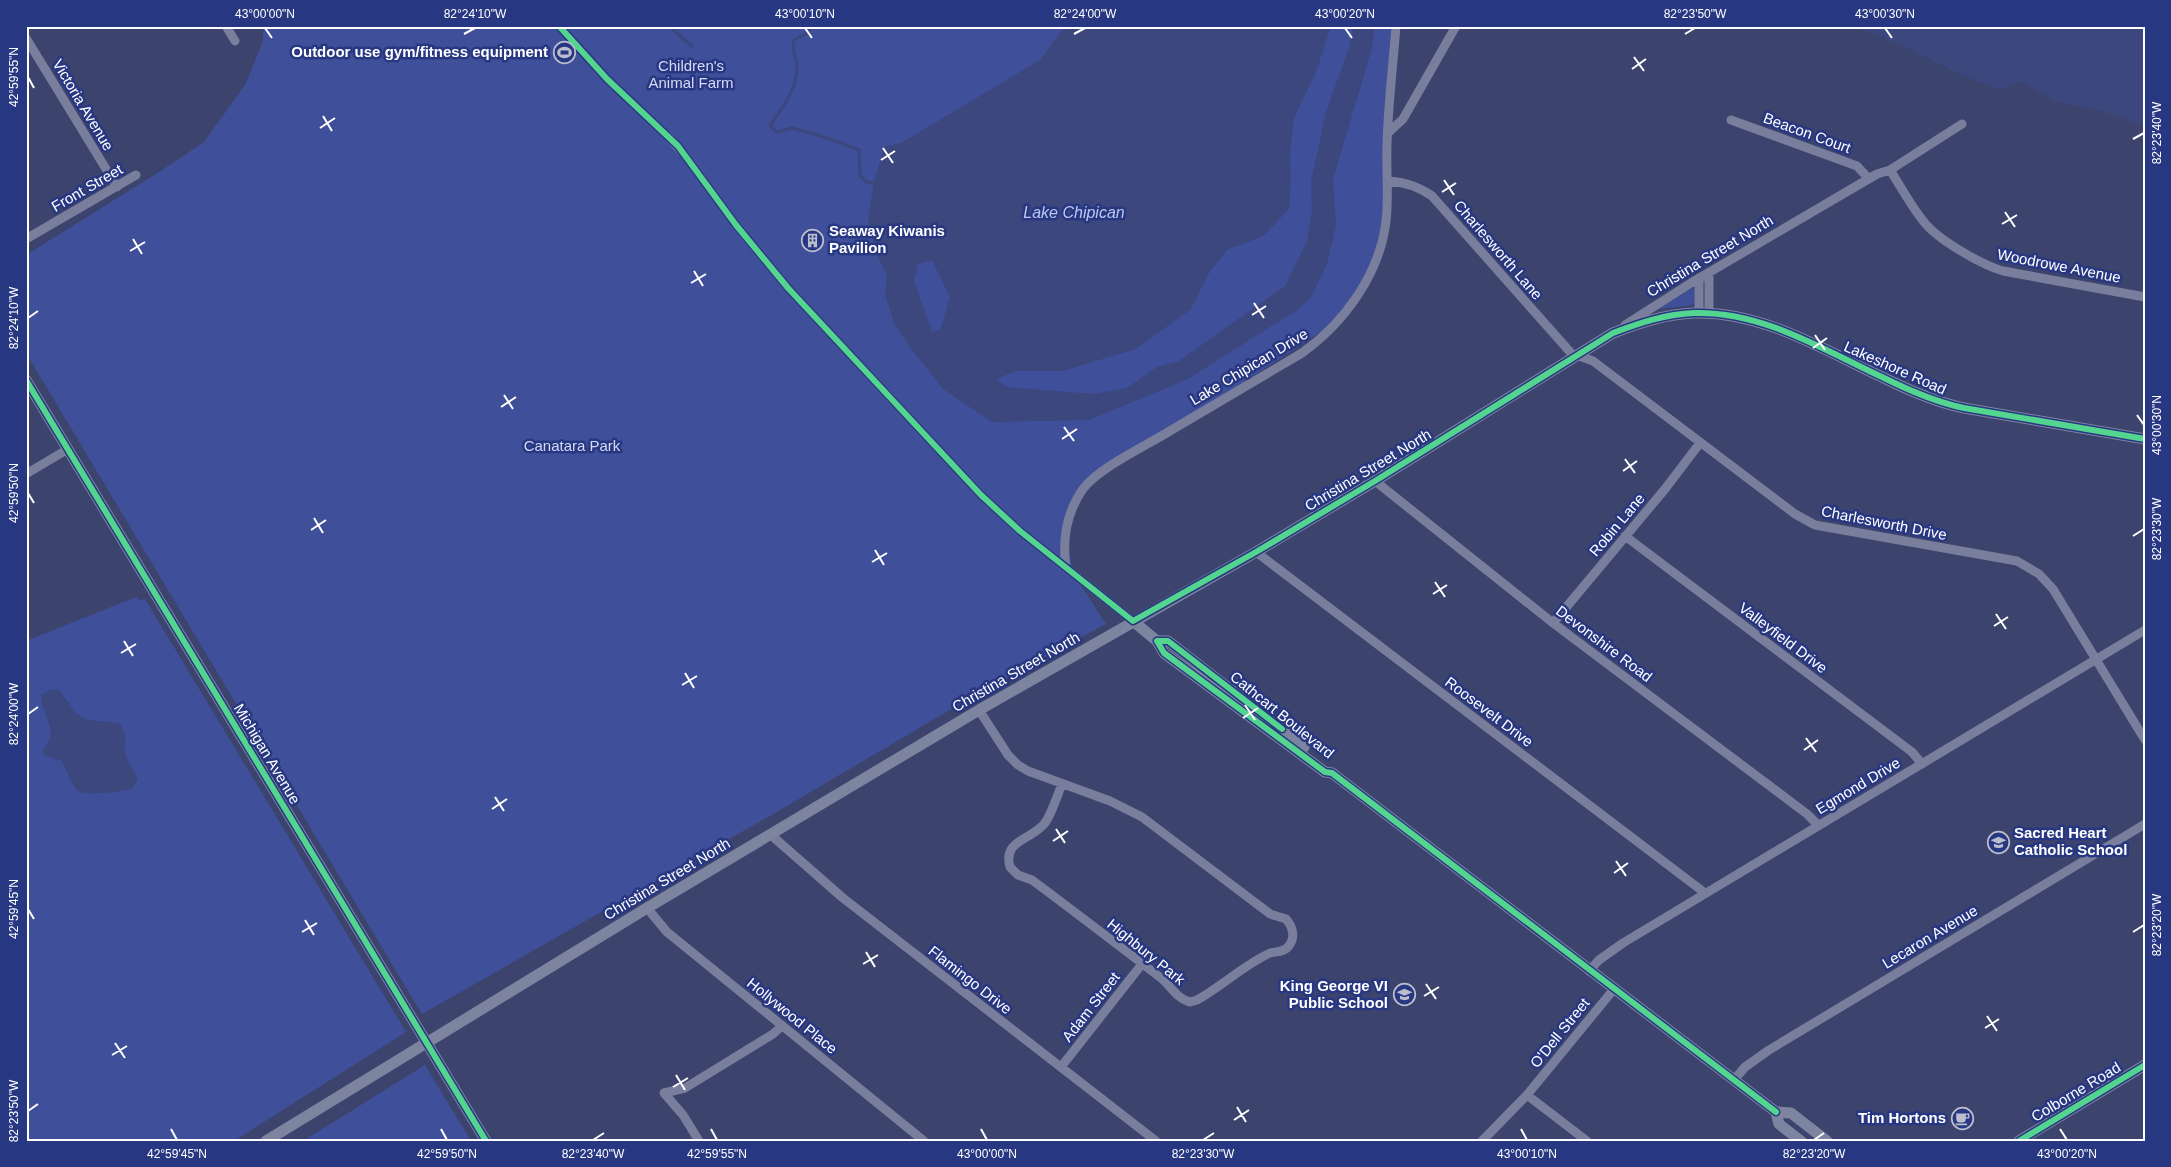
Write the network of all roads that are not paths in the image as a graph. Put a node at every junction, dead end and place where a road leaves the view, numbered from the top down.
1 (226, 26) edge
2 (1396, 26) edge
3 (1456, 26) edge
4 (26, 38) edge
5 (235, 42) dead end
6 (1731, 120) dead end
7 (1962, 124) dead end
8 (1388, 133) junction
9 (668, 136) dead end
10 (1890, 170) junction
11 (136, 176) dead end
12 (1869, 179) junction
13 (1388, 181) junction
14 (117, 187) junction
15 (26, 239) edge
16 (1709, 273) junction
17 (1699, 278) junction
18 (2145, 297) edge
19 (1704, 313) junction
20 (1613, 333) junction
21 (1578, 355) junction
22 (26, 380) edge
23 (2145, 439) edge
24 (1700, 443) junction
25 (68, 449) junction
26 (26, 474) edge
27 (1375, 481) junction
28 (1625, 536) junction
29 (1256, 552) junction
30 (1066, 568) junction
31 (1132, 621) junction
32 (1553, 623) junction
33 (2145, 630) edge
34 (2096, 659) junction
35 (979, 710) junction
36 (2145, 740) edge
37 (1922, 764) junction
38 (1062, 784) junction
39 (2145, 824) edge
40 (1818, 825) junction
41 (770, 835) junction
42 (1706, 893) junction
43 (647, 908) junction
44 (1142, 964) junction
45 (1589, 970) junction
46 (1614, 989) junction
47 (782, 1026) junction
48 (426, 1042) junction
49 (2145, 1065) edge
50 (1061, 1067) junction
51 (1734, 1080) junction
52 (1527, 1095) junction
53 (1776, 1112) junction
54 (266, 1141) edge
55 (486, 1141) edge
56 (699, 1141) edge
57 (924, 1141) edge
58 (1156, 1141) edge
59 (1482, 1141) edge
60 (1587, 1141) edge
61 (1801, 1141) edge
62 (1827, 1141) edge
63 (2019, 1141) edge

1 - 5 street
2 - 8 street, Lake Chipican Drive
3 - 8 street
4 - 14 street, Victoria Avenue
6 - 12 street, Beacon Court
7 - 10 street, Christina Street North
8 - 13 street, Lake Chipican Drive
9 - 30 street
10 - 12 street, Christina Street North
10 - 18 street, Woodrowe Avenue
11 - 14 street, Front Street
12 - 16 street, Christina Street North
13 - 21 street, Charlesworth Lane
13 - 30 street, Lake Chipican Drive
14 - 15 street, Front Street
16 - 17 street, Christina Street North
16 - 19 street
17 - 19 street
17 - 20 street, Christina Street North
19 - 20 main road, Lakeshore Road
19 - 23 main road, Lakeshore Road
20 - 21 main road, Christina Street North
21 - 24 street, Charlesworth Drive
21 - 27 main road, Christina Street North
22 - 25 main road, Michigan Avenue
24 - 28 street, Robin Lane
24 - 34 street, Charlesworth Drive
25 - 26 street
25 - 48 main road, Michigan Avenue
27 - 29 main road, Christina Street North
27 - 32 street, Devonshire Road
28 - 32 street, Robin Lane
28 - 37 street, Valleyfield Drive
29 - 31 main road, Christina Street North
29 - 42 street, Roosevelt Drive
30 - 31 street
31 - 35 main road, Christina Street North
31 - 45 main road, Cathcart Boulevard
32 - 40 street, Devonshire Road
33 - 34 street, Egmond Drive
34 - 36 street, Charlesworth Drive
34 - 37 street, Egmond Drive
35 - 38 street, Highbury Park
35 - 41 main road, Christina Street North
37 - 40 street, Egmond Drive
38 - 44 street, Highbury Park
38 - 44 street, Highbury Park
39 - 51 street, Lecaron Avenue
40 - 42 street, Egmond Drive
41 - 43 main road, Christina Street North
41 - 50 street, Flamingo Drive
42 - 45 street, Egmond Drive
43 - 47 street, Hollywood Place
43 - 48 main road, Christina Street North
44 - 50 street, Adam Street
45 - 46 main road, Cathcart Boulevard
46 - 51 main road, Cathcart Boulevard
46 - 52 street, O'Dell Street
47 - 56 street
47 - 57 street, Hollywood Place
48 - 54 main road, Christina Street North
48 - 55 main road, Michigan Avenue
49 - 63 main road, Colborne Road
50 - 58 street, Flamingo Drive
51 - 53 main road, Cathcart Boulevard
52 - 59 street, O'Dell Street
52 - 60 street
53 - 61 main road
53 - 62 main road

